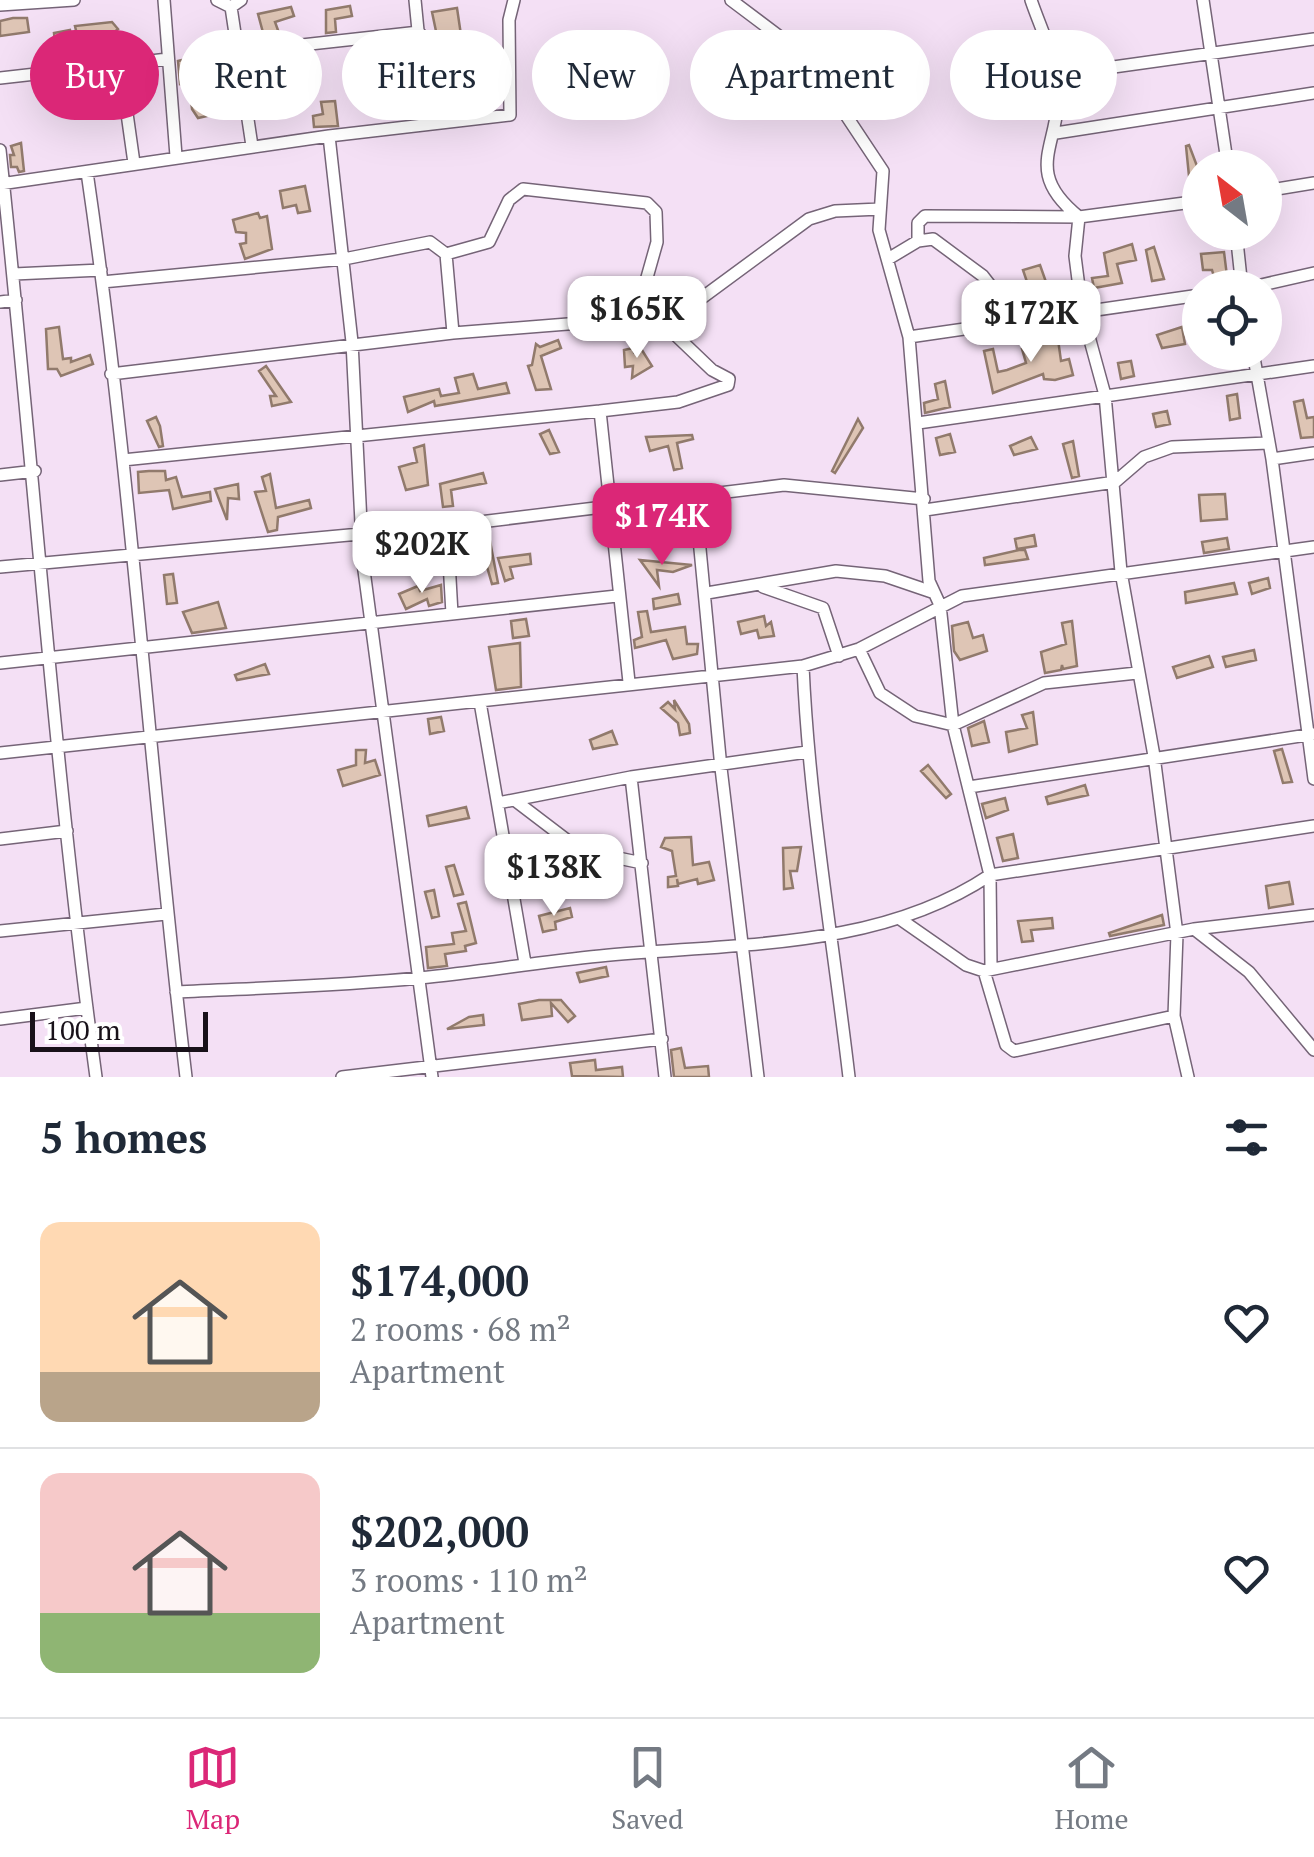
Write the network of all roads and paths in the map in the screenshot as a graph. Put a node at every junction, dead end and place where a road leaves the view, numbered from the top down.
1 (74, 0) edge
2 (164, 0) edge
3 (218, 0) edge
4 (415, 0) edge
5 (514, 0) edge
6 (730, 0) edge
7 (1031, 0) edge
8 (1203, 0) edge
9 (236, 4) edge
10 (0, 5) edge
11 (237, 30) edge
12 (419, 30) edge
13 (1041, 30) edge
14 (1314, 39) edge
15 (1209, 52) junction
16 (168, 59) junction
17 (159, 60) edge
18 (1117, 66) edge
19 (30, 74) edge
20 (0, 78) edge
21 (1314, 93) edge
22 (1220, 109) junction
23 (128, 120) edge
24 (248, 120) edge
25 (1056, 120) edge
26 (427, 122) joint
27 (1056, 133) junction
28 (329, 136) junction
29 (252, 146) junction
30 (0, 150) edge
31 (1226, 150) edge
32 (176, 156) junction
33 (134, 163) junction
34 (86, 172) junction
35 (2, 183) edge
36 (1314, 183) edge
37 (1282, 188) edge
38 (1182, 203) edge
39 (880, 209) junction
40 (1079, 217) junction
41 (918, 241) junction
42 (446, 254) junction
43 (344, 259) junction
44 (888, 259) junction
45 (1314, 273) edge
46 (14, 274) junction
47 (101, 276) junction
48 (1282, 280) edge
49 (1182, 297) edge
50 (16, 300) junction
51 (0, 302) edge
52 (1082, 311) junction
53 (635, 320) junction
54 (1017, 320) junction
55 (666, 325) junction
56 (453, 333) junction
57 (909, 337) junction
58 (352, 342) junction
59 (1314, 366) edge
60 (1255, 370) edge
61 (111, 374) junction
62 (1256, 376) junction
63 (1105, 395) junction
64 (600, 411) junction
65 (918, 423) junction
66 (358, 438) junction
67 (1268, 443) junction
68 (1314, 454) edge
69 (1272, 459) junction
70 (122, 460) junction
71 (35, 471) junction
72 (0, 475) edge
73 (1114, 482) junction
74 (696, 497) junction
75 (925, 504) junction
76 (614, 505) junction
77 (447, 526) junction
78 (361, 530) junction
79 (1314, 546) edge
80 (1283, 550) junction
81 (134, 552) junction
82 (42, 564) junction
83 (0, 567) edge
84 (1121, 572) junction
85 (758, 585) junction
86 (932, 592) junction
87 (707, 594) junction
88 (618, 596) junction
89 (940, 605) junction
90 (452, 614) junction
91 (371, 621) junction
92 (1314, 644) edge
93 (1298, 646) junction
94 (141, 648) junction
95 (859, 649) junction
96 (839, 656) junction
97 (49, 659) junction
98 (0, 663) edge
99 (803, 666) junction
100 (1138, 673) junction
101 (716, 675) junction
102 (628, 682) junction
103 (480, 702) junction
104 (385, 708) junction
105 (953, 726) junction
106 (1311, 735) edge
107 (149, 740) junction
108 (61, 748) junction
109 (807, 752) junction
110 (0, 753) edge
111 (1154, 756) junction
112 (721, 768) junction
113 (631, 777) junction
114 (1314, 778) edge
115 (969, 787) junction
116 (517, 802) junction
117 (498, 803) junction
118 (1314, 826) edge
119 (67, 831) junction
120 (0, 839) edge
121 (1166, 850) junction
122 (642, 863) junction
123 (990, 875) junction
124 (166, 914) junction
125 (1314, 915) edge
126 (900, 919) junction
127 (77, 923) junction
128 (1194, 929) junction
129 (0, 931) edge
130 (1178, 934) junction
131 (832, 936) junction
132 (744, 943) junction
133 (652, 951) junction
134 (525, 964) junction
135 (988, 969) junction
136 (418, 978) junction
137 (176, 992) junction
138 (87, 1008) junction
139 (1174, 1016) junction
140 (0, 1019) edge
141 (662, 1039) junction
142 (1314, 1050) edge
143 (432, 1070) edge
144 (96, 1077) edge
145 (186, 1077) edge
146 (342, 1077) edge
147 (665, 1077) edge
148 (758, 1077) edge
149 (849, 1077) edge
150 (1188, 1077) edge

1 - 10 street
2 - 16 street
3 - 9 street
4 - 12 street
5 - 26 street
6 - 39 street
7 - 13 street
8 - 15 street
9 - 11 street
14 - 15 street
15 - 18 street
15 - 22 street
16 - 17 street
16 - 32 street
19 - 20 street
21 - 22 street
22 - 27 street
22 - 31 street
23 - 33 street
24 - 29 street
25 - 27 street
26 - 28 street
27 - 40 street
28 - 29 street
28 - 43 street
29 - 32 street
30 - 35 street
32 - 33 street
33 - 34 street
34 - 35 street
34 - 47 street
35 - 46 street
36 - 37 street
38 - 40 street
39 - 44 street
39 - 55 street
40 - 41 street
40 - 52 street
41 - 44 street
41 - 54 street
42 - 43 street
42 - 53 street
42 - 56 street
43 - 47 street
43 - 58 street
44 - 57 street
45 - 48 street
46 - 47 street
46 - 50 street
47 - 61 street
49 - 52 street
50 - 51 street
50 - 71 street
52 - 54 street
52 - 63 street
53 - 55 street
53 - 56 street
54 - 57 street
55 - 64 street
56 - 58 street
57 - 65 street
58 - 61 street
58 - 66 street
59 - 62 street
60 - 62 street
61 - 70 street
62 - 63 street
62 - 67 street
63 - 65 street
63 - 73 street
64 - 66 street
64 - 76 street
65 - 75 street
66 - 70 street
66 - 78 street
67 - 69 street
67 - 73 street
68 - 69 street
69 - 80 street
70 - 81 street
71 - 72 street
71 - 82 street
73 - 75 street
73 - 84 street
74 - 75 street
74 - 76 street
74 - 87 street
75 - 86 street
76 - 77 street
76 - 88 street
77 - 78 street
77 - 90 street
78 - 81 street
78 - 91 street
79 - 80 street
80 - 84 street
80 - 93 street
81 - 82 street
81 - 94 street
82 - 83 street
82 - 97 street
84 - 89 street
84 - 100 street
85 - 86 street
85 - 87 street
85 - 96 street
86 - 89 street
87 - 101 street
88 - 90 street
88 - 102 street
89 - 95 street
89 - 105 street
90 - 91 street
91 - 94 street
91 - 104 street
92 - 93 street
93 - 106 street
94 - 97 street
94 - 107 street
95 - 96 street
95 - 105 street
96 - 99 street
97 - 98 street
97 - 108 street
99 - 101 street
99 - 109 street
100 - 105 street
100 - 111 street
101 - 102 street
101 - 112 street
102 - 103 street
103 - 104 street
103 - 117 street
104 - 107 street
104 - 136 street
105 - 115 street
106 - 111 street
106 - 114 street
107 - 108 street
107 - 124 street
108 - 110 street
108 - 119 street
109 - 112 street
109 - 131 street
111 - 115 street
111 - 121 street
112 - 113 street
112 - 132 street
113 - 116 street
113 - 122 street
115 - 123 street
116 - 117 street
116 - 122 street
117 - 134 street
118 - 121 street
119 - 120 street
119 - 127 street
121 - 123 street
121 - 130 street
122 - 133 street
123 - 126 street
123 - 135 street
124 - 127 street
124 - 137 street
125 - 128 street
126 - 131 street
126 - 135 street
127 - 129 street
127 - 138 street
128 - 130 street
128 - 142 street
130 - 135 street
130 - 139 street
131 - 132 street
131 - 149 street
132 - 133 street
132 - 148 street
133 - 134 street
133 - 141 street
134 - 136 street
135 - 139 street
136 - 137 street
136 - 143 street
137 - 145 street
138 - 140 street
138 - 144 street
139 - 150 street
141 - 143 street
141 - 147 street
143 - 146 street

